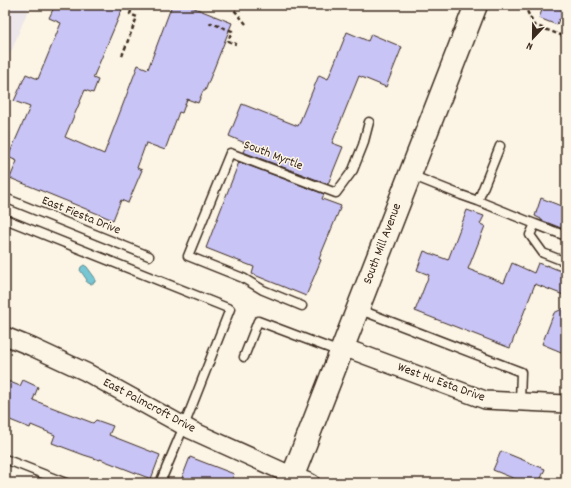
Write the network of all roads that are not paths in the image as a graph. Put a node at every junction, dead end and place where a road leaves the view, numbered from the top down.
1 (476, 5) edge
2 (369, 122) dead end
3 (500, 146) dead end
4 (410, 175) junction
5 (5, 198) edge
6 (478, 201) junction
7 (5, 219) edge
8 (535, 224) junction
9 (566, 236) edge
10 (149, 256) dead end
11 (566, 262) edge
12 (302, 306) dead end
13 (358, 308) junction
14 (5, 336) edge
15 (342, 350) junction
16 (244, 357) dead end
17 (520, 402) junction
18 (566, 404) edge
19 (184, 426) junction
20 (5, 459) edge
21 (298, 481) edge
22 (66, 483) edge
23 (160, 483) edge

1 - 4 main road, South Mill Avenue
2 - 12 lane, South Myrtle
3 - 6 lane
4 - 6 lane
4 - 13 main road, South Mill Avenue
5 - 10 lane, East Fiesta Drive
6 - 8 lane
7 - 19 lane
8 - 9 lane
8 - 11 lane
13 - 15 main road, South Mill Avenue
13 - 17 lane
14 - 19 street, East Palmcroft Drive
15 - 16 lane
15 - 17 street, West Hu Esta Drive
15 - 21 main road, South Mill Avenue
17 - 18 street, West Hu Esta Drive
19 - 21 street, East Palmcroft Drive
19 - 23 lane
20 - 22 lane

